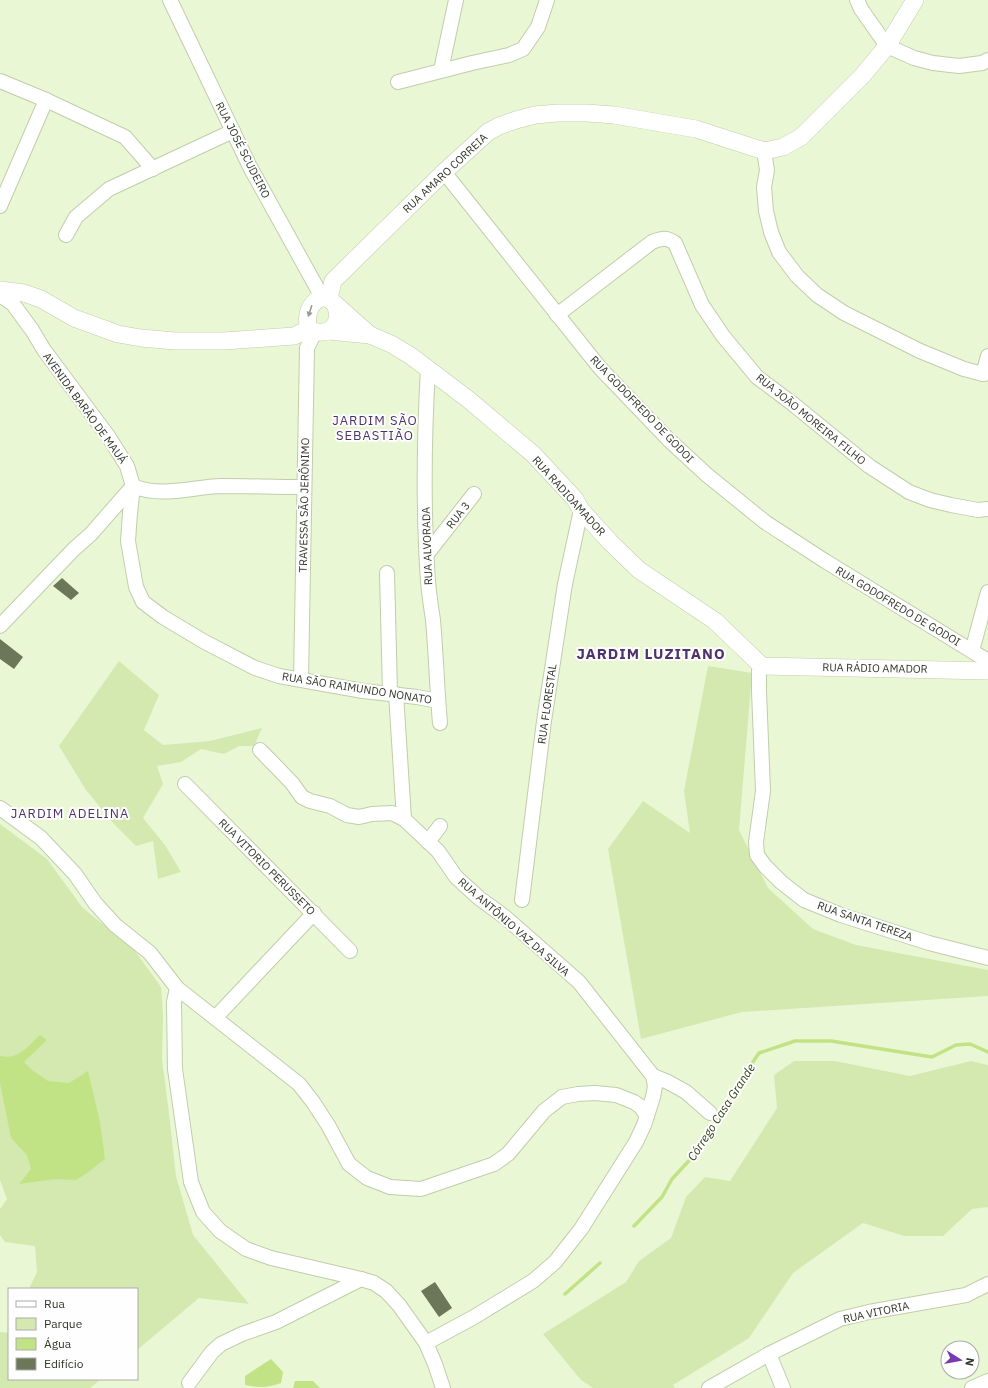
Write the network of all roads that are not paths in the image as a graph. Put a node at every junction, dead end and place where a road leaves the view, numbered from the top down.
1 (170, 0) edge
2 (456, 0) edge
3 (547, 0) edge
4 (857, 0) edge
5 (915, 0) edge
6 (888, 46) junction
7 (988, 60) edge
8 (441, 70) junction
9 (0, 81) edge
10 (398, 82) dead end
11 (46, 100) junction
12 (233, 131) junction
13 (764, 150) junction
14 (153, 169) junction
15 (444, 172) junction
16 (0, 206) edge
17 (66, 235) dead end
18 (0, 290) edge
19 (0, 295) edge
20 (328, 300) junction
21 (557, 315) junction
22 (318, 330) junction
23 (370, 335) junction
24 (988, 356) edge
25 (428, 368) junction
26 (986, 373) edge
27 (133, 486) junction
28 (304, 487) junction
29 (474, 494) dead end
30 (988, 509) edge
31 (581, 510) junction
32 (426, 554) junction
33 (387, 572) dead end
34 (988, 592) edge
35 (0, 626) edge
36 (966, 647) junction
37 (988, 661) edge
38 (762, 666) junction
39 (960, 670) junction
40 (988, 671) edge
41 (301, 679) junction
42 (393, 694) junction
43 (438, 701) junction
44 (440, 723) dead end
45 (260, 750) dead end
46 (185, 784) dead end
47 (0, 808) edge
48 (398, 816) junction
49 (440, 826) dead end
50 (428, 842) junction
51 (522, 900) dead end
52 (314, 913) junction
53 (350, 951) dead end
54 (988, 958) edge
55 (177, 988) junction
56 (215, 1018) junction
57 (653, 1076) junction
58 (710, 1113) dead end
59 (647, 1116) junction
60 (361, 1279) junction
61 (988, 1284) edge
62 (426, 1343) junction
63 (769, 1354) junction
64 (988, 1381) edge
65 (189, 1383) dead end
66 (443, 1388) edge
67 (709, 1388) edge
68 (783, 1388) edge
69 (972, 1388) edge

1 - 12 street, RUA JOSÉ SCUDEIRO
2 - 8 street
3 - 8 street
4 - 6 street
5 - 6 street
6 - 7 street
6 - 13 street
8 - 10 street
9 - 11 street
11 - 14 street
11 - 16 street
12 - 14 street
12 - 20 street, RUA JOSÉ SCUDEIRO
13 - 15 street, RUA AMARO CORREIA
13 - 26 street
14 - 17 street
15 - 20 street, RUA AMARO CORREIA
15 - 21 street, RUA GODOFREDO DE GODOI
18 - 22 street
19 - 27 street, AVENIDA BARÃO DE MAUÁ
20 - 22 street
20 -> 22 street
20 - 23 street, RUA RADIOAMADOR
21 - 30 street, RUA JOÃO MOREIRA FILHO
21 - 36 street, RUA GODOFREDO DE GODOI
22 - 23 street, RUA RADIOAMADOR
22 - 28 street, TRAVESSA SÃO JERÔNIMO
23 - 25 street, RUA RADIOAMADOR
24 - 26 street
25 - 31 street, RUA RADIOAMADOR
25 - 32 street, RUA ALVORADA
27 - 28 street
27 - 35 street
27 - 41 street, RUA SÃO RAIMUNDO NONATO
28 - 41 street, TRAVESSA SÃO JERÔNIMO
29 - 32 street, RUA 3
31 - 38 street, RUA RADIOAMADOR
31 - 51 street, RUA FLORESTAL
32 - 43 street, RUA ALVORADA
33 - 42 street
34 - 36 street
36 - 37 street, RUA GODOFREDO DE GODOI
36 - 39 street
38 - 39 street, RUA RÁDIO AMADOR
38 - 54 street, RUA SANTA TEREZA
39 - 40 street, RUA RÁDIO AMADOR
41 - 42 street, RUA SÃO RAIMUNDO NONATO
42 - 43 street, RUA SÃO RAIMUNDO NONATO
42 - 48 street
43 - 44 street, RUA ALVORADA
45 - 48 street
46 - 52 street, RUA VITORIO PERUSSETO
47 - 55 street
48 - 50 street, RUA ANTÔNIO VAZ DA SILVA
49 - 50 street
50 - 57 street, RUA ANTÔNIO VAZ DA SILVA
52 - 53 street, RUA VITORIO PERUSSETO
52 - 56 street
55 - 56 street
55 - 60 street
56 - 59 street
57 - 58 street
57 - 59 street
59 - 62 street
60 - 62 street
60 - 65 street
61 - 63 street, RUA VITORIA
62 - 66 street
63 - 67 street, RUA VITORIA
63 - 68 street
64 - 69 street

